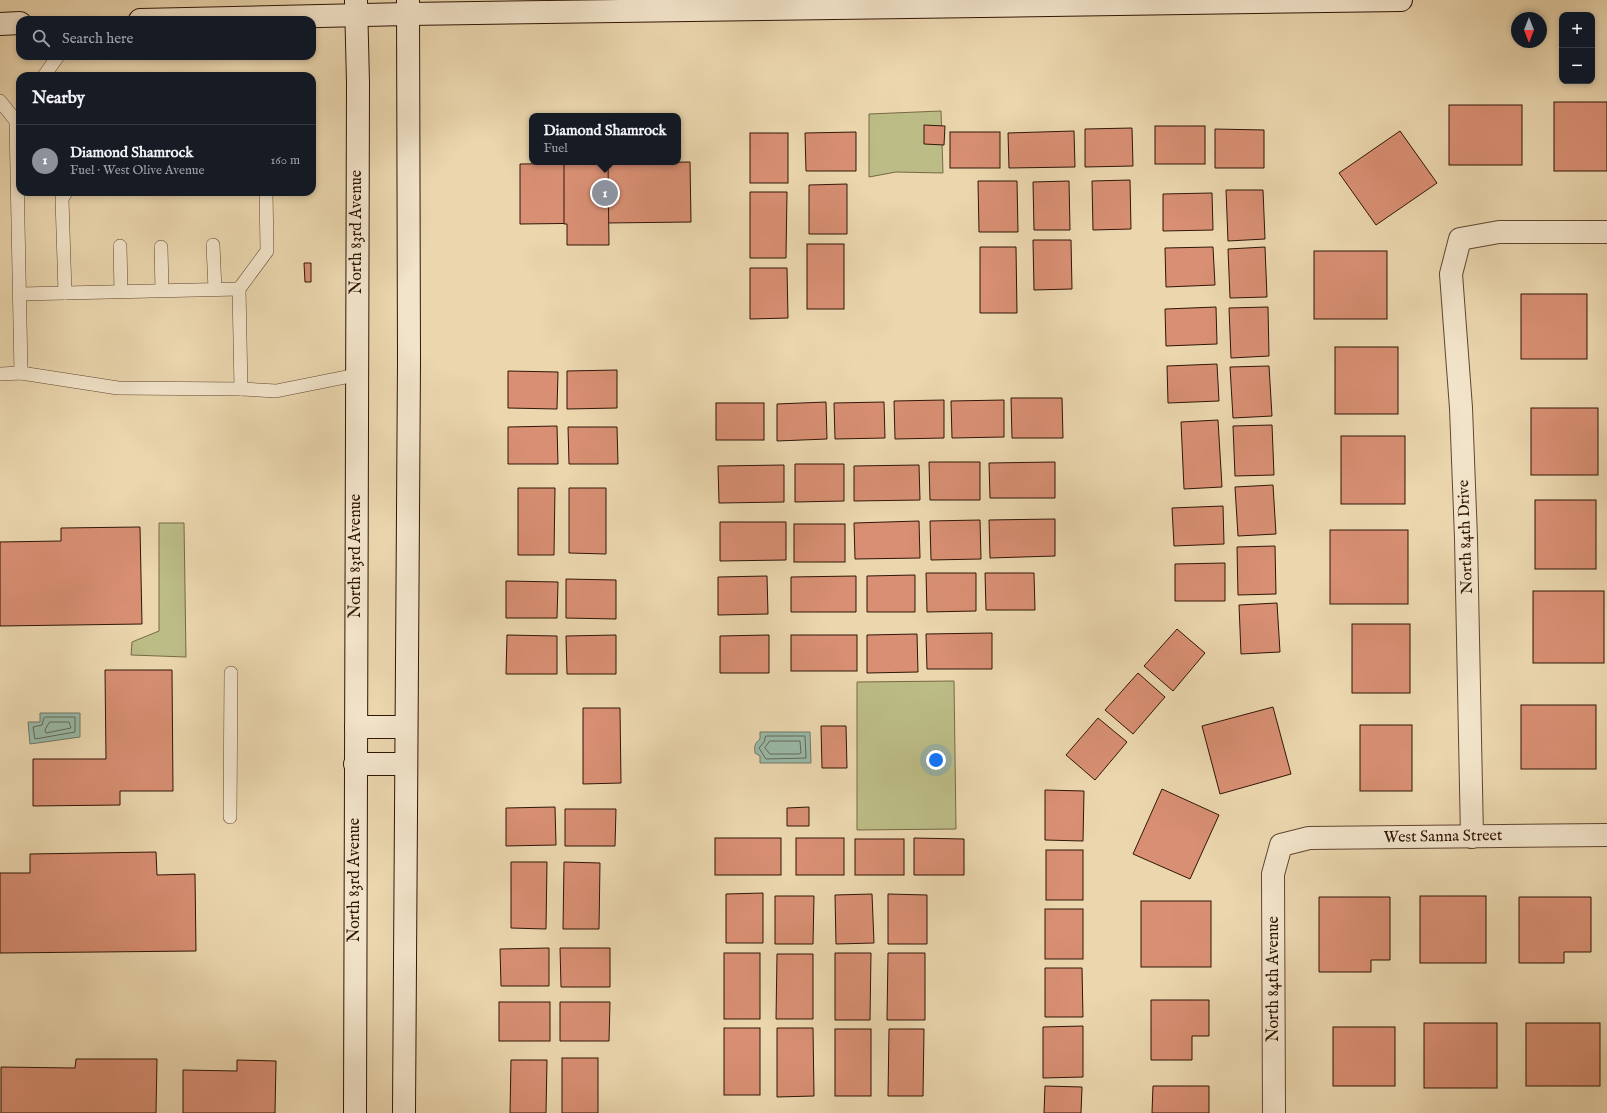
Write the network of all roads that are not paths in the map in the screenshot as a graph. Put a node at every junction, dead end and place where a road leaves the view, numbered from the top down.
1 (1401, 0) edge
2 (408, 7) edge
3 (356, 8) edge
4 (212, 16) edge
5 (16, 23) edge
6 (0, 24) edge
7 (55, 60) edge
8 (47, 72) edge
9 (0, 101) edge
10 (16, 116) edge
11 (19, 196) edge
12 (64, 196) edge
13 (266, 196) edge
14 (1607, 232) edge
15 (213, 245) dead end
16 (120, 246) dead end
17 (161, 247) dead end
18 (215, 289) junction
19 (239, 289) junction
20 (162, 290) junction
21 (121, 291) junction
22 (65, 293) junction
23 (20, 294) junction
24 (21, 373) junction
25 (0, 374) edge
26 (356, 375) junction
27 (241, 389) junction
28 (231, 673) dead end
29 (356, 727) junction
30 (406, 727) junction
31 (355, 764) junction
32 (406, 764) junction
33 (230, 817) dead end
34 (1607, 835) edge
35 (1472, 837) junction
36 (1281, 845) joint
37 (355, 1113) edge
38 (404, 1113) edge
39 (1274, 1113) edge

1 - 2 main road
2 - 3 main road
2 - 30 main road
3 - 4 main road
3 - 26 main road, North 83rd Avenue
5 - 6 main road
7 - 8 lane
9 - 10 lane
11 - 23 lane
12 - 22 lane
13 - 19 lane
14 - 35 main road, North 84th Drive
15 - 18 lane
16 - 21 lane
17 - 20 lane
18 - 19 lane
18 - 20 lane
19 - 27 lane
20 - 21 lane
21 - 22 lane
22 - 23 lane
23 - 24 lane
24 - 25 lane
24 - 27 lane
26 - 27 lane
26 - 29 main road, North 83rd Avenue
28 - 33 lane
29 - 30 main road
29 - 31 main road, North 83rd Avenue
30 - 32 main road
31 - 32 main road
31 - 37 main road, North 83rd Avenue
32 - 38 main road
34 - 35 main road, West Sanna Street
35 - 36 main road, West Sanna Street
36 - 39 main road, North 84th Avenue

